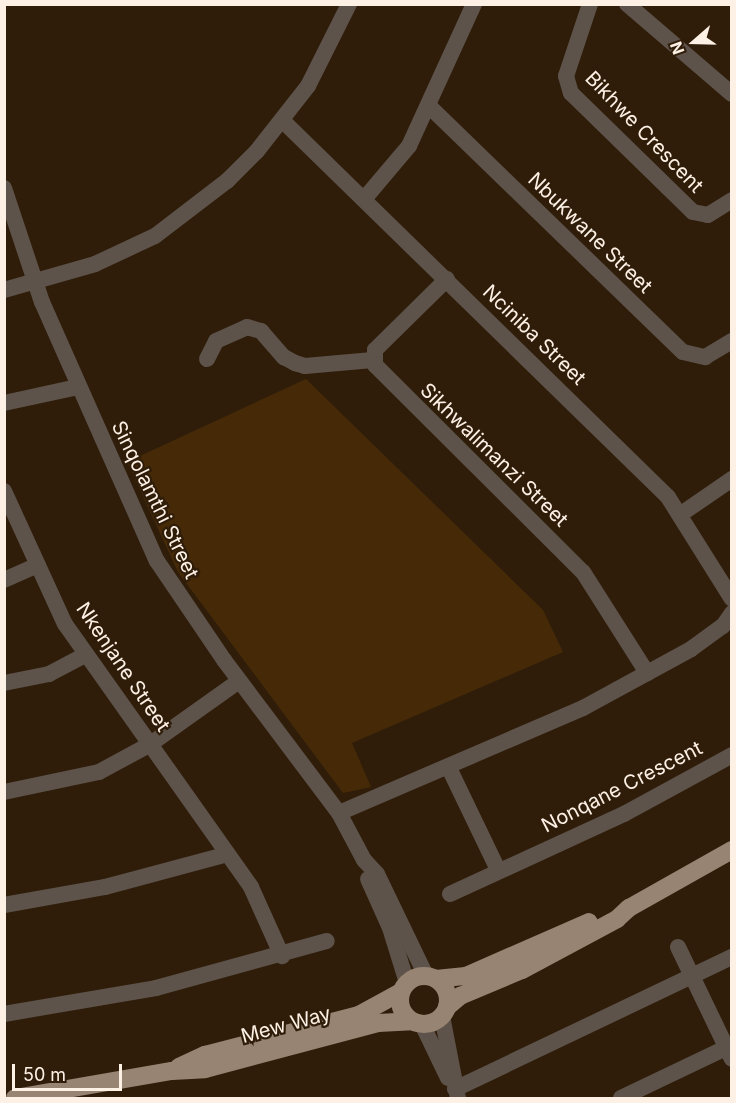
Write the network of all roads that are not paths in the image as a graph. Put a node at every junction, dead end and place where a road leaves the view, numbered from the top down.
1 (349, 4) edge
2 (474, 4) edge
3 (590, 4) edge
4 (627, 4) edge
5 (732, 94) edge
6 (430, 107) junction
7 (283, 121) junction
8 (4, 188) edge
9 (365, 198) junction
10 (732, 200) edge
11 (447, 279) junction
12 (35, 284) junction
13 (4, 290) edge
14 (732, 341) edge
15 (207, 359) dead end
16 (373, 360) junction
17 (78, 387) junction
18 (4, 403) edge
19 (732, 479) edge
20 (4, 491) edge
21 (681, 514) junction
22 (38, 565) junction
23 (4, 580) edge
24 (732, 598) edge
25 (732, 613) edge
26 (86, 655) junction
27 (647, 673) junction
28 (239, 681) junction
29 (4, 683) edge
30 (149, 745) junction
31 (732, 755) edge
32 (449, 768) junction
33 (4, 792) edge
34 (339, 813) junction
35 (732, 850) edge
36 (228, 854) junction
37 (364, 860) junction
38 (498, 870) junction
39 (450, 894) dead end
40 (4, 905) edge
41 (629, 908) junction
42 (327, 941) dead end
43 (678, 947) dead end
44 (282, 956) junction
45 (732, 957) edge
46 (692, 976) junction
47 (431, 977) junction
48 (404, 988) junction
49 (445, 1012) junction
50 (4, 1014) edge
51 (417, 1022) junction
52 (730, 1051) edge
53 (172, 1071) junction
54 (456, 1090) edge
55 (15, 1098) edge
56 (621, 1098) edge

1 - 7 street
2 - 6 street
3 - 10 street, Bikhwe Crescent
4 - 5 street
6 - 9 street
6 - 14 street, Nbukwane Street
7 - 9 street, Nciniba Street
7 - 12 street
8 - 12 street, Sinqolamthi Street
9 - 11 street, Nciniba Street
11 - 16 street
11 - 21 street, Nciniba Street
12 - 13 street
12 - 17 street, Sinqolamthi Street
15 - 16 street
16 - 27 street, Sikhwalimanzi Street
17 - 18 street
17 - 28 street, Sinqolamthi Street
19 - 21 street
20 - 22 street, Nkenjane Street
21 - 24 street, Nciniba Street
22 - 23 street
22 - 26 street, Nkenjane Street
25 - 27 street
26 - 29 street
26 - 30 street, Nkenjane Street
27 - 32 street
28 - 30 street
28 - 34 street, Sinqolamthi Street
30 - 33 street
30 - 36 street, Nkenjane Street
31 - 38 street, Nonqane Crescent
32 - 34 street
32 - 38 street
34 - 37 street, Sinqolamthi Street
35 - 41 main road, Mew Way
36 - 40 street
36 - 44 street, Nkenjane Street
37 - 47 street, Sinqolamthi Street
37 - 48 street, Sinqolamthi Street
38 - 39 street, Nonqane Crescent
41 - 47 main road, Mew Way
41 - 49 main road, Mew Way
42 - 44 street
43 - 46 street
44 - 50 street
45 - 46 street
46 - 52 street
46 - 54 street
47 - 48 main road, Mew Way
47 - 49 main road
48 - 51 main road
48 - 53 main road, Mew Way
49 - 51 main road, Mew Way
49 - 54 street
51 - 53 main road, Mew Way
51 - 54 street
52 - 56 street
53 - 55 main road, Mew Way

